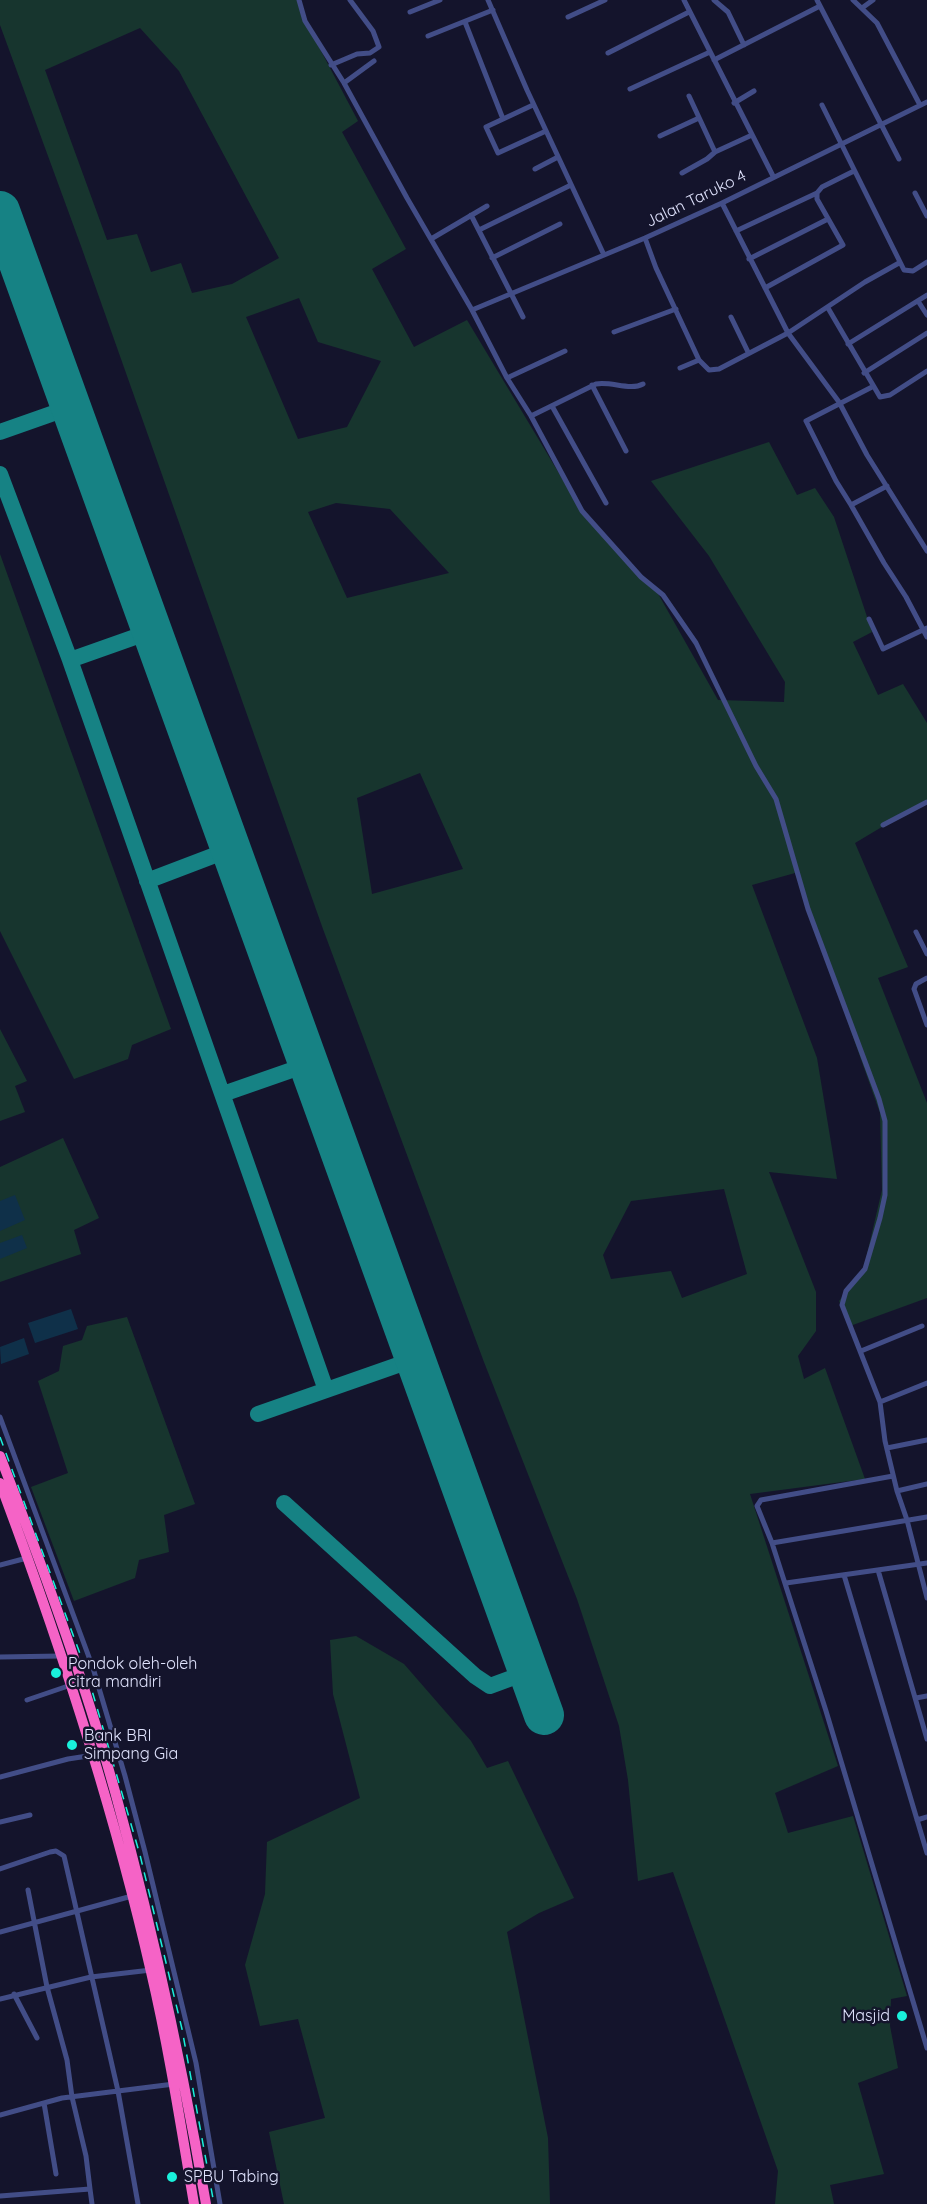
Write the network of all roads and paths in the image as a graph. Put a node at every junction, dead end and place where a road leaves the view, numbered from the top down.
1 (299, 0) edge
2 (350, 0) edge
3 (440, 0) edge
4 (488, 0) edge
5 (684, 0) edge
6 (714, 0) edge
7 (817, 0) edge
8 (853, 0) edge
9 (873, 0) edge
10 (601, 1) edge
11 (820, 6) junction
12 (862, 8) junction
13 (493, 10) junction
14 (410, 12) dead end
15 (689, 12) junction
16 (568, 17) dead end
17 (465, 22) junction
18 (428, 36) dead end
19 (744, 45) junction
20 (710, 52) junction
21 (608, 53) dead end
22 (714, 60) junction
23 (374, 61) dead end
24 (331, 65) junction
25 (344, 83) junction
26 (630, 89) dead end
27 (754, 91) dead end
28 (689, 96) dead end
29 (734, 103) junction
30 (924, 103) edge
31 (534, 105) junction
32 (822, 105) dead end
33 (927, 110) edge
34 (699, 118) junction
35 (503, 119) junction
36 (882, 123) junction
37 (546, 131) junction
38 (752, 135) junction
39 (660, 136) dead end
40 (842, 144) junction
41 (715, 152) junction
42 (558, 157) junction
43 (899, 159) dead end
44 (535, 169) dead end
45 (854, 171) junction
46 (682, 173) dead end
47 (773, 177) junction
48 (571, 185) junction
49 (817, 193) junction
50 (915, 193) dead end
51 (722, 203) junction
52 (487, 206) dead end
53 (471, 215) junction
54 (927, 216) edge
55 (828, 219) junction
56 (560, 224) dead end
57 (478, 231) junction
58 (736, 231) junction
59 (645, 238) junction
60 (431, 239) junction
61 (604, 255) junction
62 (492, 258) junction
63 (749, 259) junction
64 (927, 262) edge
65 (900, 263) junction
66 (765, 288) junction
67 (512, 293) junction
68 (927, 295) edge
69 (918, 301) junction
70 (828, 308) junction
71 (676, 309) junction
72 (472, 310) junction
73 (927, 315) edge
74 (523, 317) dead end
75 (731, 317) dead end
76 (614, 332) dead end
77 (788, 333) junction
78 (927, 333) edge
79 (849, 344) junction
80 (565, 351) dead end
81 (748, 352) junction
82 (699, 360) junction
83 (681, 368) dead end
84 (927, 371) edge
85 (864, 373) junction
86 (507, 378) junction
87 (643, 384) dead end
88 (592, 385) junction
89 (872, 387) junction
90 (839, 402) junction
91 (552, 406) junction
92 (531, 416) junction
93 (626, 451) dead end
94 (887, 486) junction
95 (606, 503) dead end
96 (850, 505) junction
97 (927, 551) edge
98 (869, 619) dead end
99 (925, 630) edge
100 (927, 637) edge
101 (927, 802) edge
102 (883, 825) dead end
103 (916, 932) dead end
104 (927, 954) edge
105 (927, 978) edge
106 (927, 1024) edge
107 (922, 1326) dead end
108 (861, 1351) junction
109 (927, 1383) edge
110 (880, 1402) junction
111 (0, 1417) edge
112 (927, 1440) edge
113 (887, 1448) junction
114 (0, 1456) edge
115 (893, 1476) junction
116 (0, 1483) edge
117 (927, 1484) edge
118 (897, 1491) junction
119 (927, 1517) edge
120 (19, 1519) junction
121 (907, 1520) junction
122 (772, 1543) junction
123 (28, 1558) junction
124 (927, 1563) edge
125 (917, 1564) junction
126 (0, 1565) edge
127 (878, 1570) junction
128 (844, 1575) junction
129 (786, 1583) junction
130 (927, 1598) edge
131 (62, 1656) junction
132 (0, 1657) edge
133 (93, 1668) junction
134 (78, 1672) junction
135 (72, 1685) junction
136 (927, 1696) edge
137 (916, 1698) junction
138 (27, 1700) dead end
139 (927, 1739) edge
140 (94, 1755) junction
141 (0, 1778) edge
142 (30, 1815) dead end
143 (927, 1817) edge
144 (917, 1820) junction
145 (0, 1822) edge
146 (927, 1853) edge
147 (127, 1855) junction
148 (0, 1869) edge
149 (28, 1890) dead end
150 (132, 1896) junction
151 (76, 1910) junction
152 (34, 1922) junction
153 (0, 1932) edge
154 (151, 1970) junction
155 (91, 1977) junction
156 (47, 1987) junction
157 (14, 1994) junction
158 (0, 1999) edge
159 (927, 2020) edge
160 (919, 2022) junction
161 (37, 2038) dead end
162 (927, 2048) edge
163 (174, 2084) junction
164 (118, 2091) junction
165 (72, 2097) junction
166 (44, 2103) junction
167 (185, 2111) junction
168 (0, 2115) edge
169 (56, 2174) dead end
170 (90, 2189) junction
171 (0, 2196) edge
172 (92, 2204) edge
173 (138, 2204) edge
174 (194, 2204) edge
175 (207, 2204) edge
176 (220, 2204) edge

1 - 24 street
2 - 24 street
3 - 14 street
4 - 13 street
5 - 15 street
6 - 19 street
7 - 11 street
8 - 12 street
9 - 12 street
10 - 16 street
11 - 19 street
11 - 36 street
12 - 30 street
13 - 17 street
13 - 31 street
15 - 20 street
15 - 21 street
17 - 18 street
17 - 35 street
19 - 22 street
20 - 22 street
20 - 26 street
22 - 29 street
23 - 25 street
24 - 25 street
25 - 60 street
27 - 29 street
28 - 34 street
29 - 38 street
30 - 33 street
30 - 36 street, Jalan Taruko 4
31 - 35 street
31 - 37 street
32 - 40 street
34 - 39 street
34 - 41 street
35 - 37 street
36 - 40 street, Jalan Taruko 4
36 - 43 street
37 - 42 street
38 - 41 street
38 - 47 street
40 - 45 street
40 - 47 street, Jalan Taruko 4
41 - 46 street
42 - 44 street
42 - 48 street
45 - 49 street
45 - 65 street
47 - 51 street, Jalan Taruko 4
48 - 57 street
48 - 61 street
49 - 55 street
49 - 58 street
50 - 54 street
51 - 58 street
51 - 59 street, Jalan Taruko 4
52 - 53 street
53 - 57 street
53 - 60 street
55 - 63 street
55 - 66 street
56 - 62 street
57 - 62 street
58 - 63 street
59 - 61 street, Jalan Taruko 4
59 - 71 street
60 - 72 street
61 - 67 street, Jalan Taruko 4
62 - 67 street
63 - 66 street
64 - 65 street
65 - 70 street
66 - 77 street
67 - 72 street, Jalan Taruko 4
67 - 74 street
68 - 69 street
69 - 73 street
69 - 79 street
70 - 77 street
70 - 79 street
71 - 76 street
71 - 82 street
72 - 86 street
75 - 81 street
77 - 81 street
77 - 90 street
78 - 85 street
79 - 85 street
80 - 86 street
81 - 82 street
82 - 83 street
84 - 89 street
85 - 89 street
86 - 92 street
87 - 88 street
88 - 91 street
88 - 93 street
89 - 90 street
90 - 94 street
90 - 96 street
91 - 92 street
91 - 95 street
92 - 108 street
94 - 96 street
94 - 97 street
96 - 99 street
98 - 99 street
99 - 100 street
101 - 102 street
103 - 104 street
105 - 106 street
107 - 108 street
108 - 110 street
109 - 110 street
110 - 113 street
111 - 133 street
112 - 113 street
113 - 115 street
114 - 120 highway
115 - 118 street
115 - 122 street
116 - 120 highway
117 - 118 street
118 - 121 street
119 - 121 street
120 - 123 highway
120 - 134 highway
121 - 122 street
121 - 125 street
122 - 129 street
123 - 126 street
123 - 131 highway
124 - 125 street
125 - 127 street
125 - 130 street
127 - 128 street
127 - 137 street
128 - 129 street
128 - 144 street
129 - 160 street
131 - 132 street
131 - 135 highway
133 - 134 street
133 - 176 street
134 - 147 highway
135 - 138 street
135 - 140 highway
136 - 137 street
137 - 139 street
140 - 141 street
140 - 147 highway
142 - 145 street
143 - 144 street
144 - 146 street
147 - 150 highway
147 - 167 highway
148 - 151 street
149 - 152 street
150 - 151 street
150 - 154 highway
151 - 152 street
151 - 155 street
152 - 153 street
152 - 156 street
154 - 155 street
154 - 163 highway
155 - 156 street
155 - 164 street
156 - 157 street
156 - 165 street
157 - 158 street
157 - 161 street
159 - 160 street
160 - 162 street
163 - 164 street
163 - 167 highway
164 - 165 street
164 - 173 street
165 - 166 street
165 - 170 street
166 - 168 street
166 - 169 street
167 - 174 highway
167 - 175 highway
170 - 171 street
170 - 172 street

